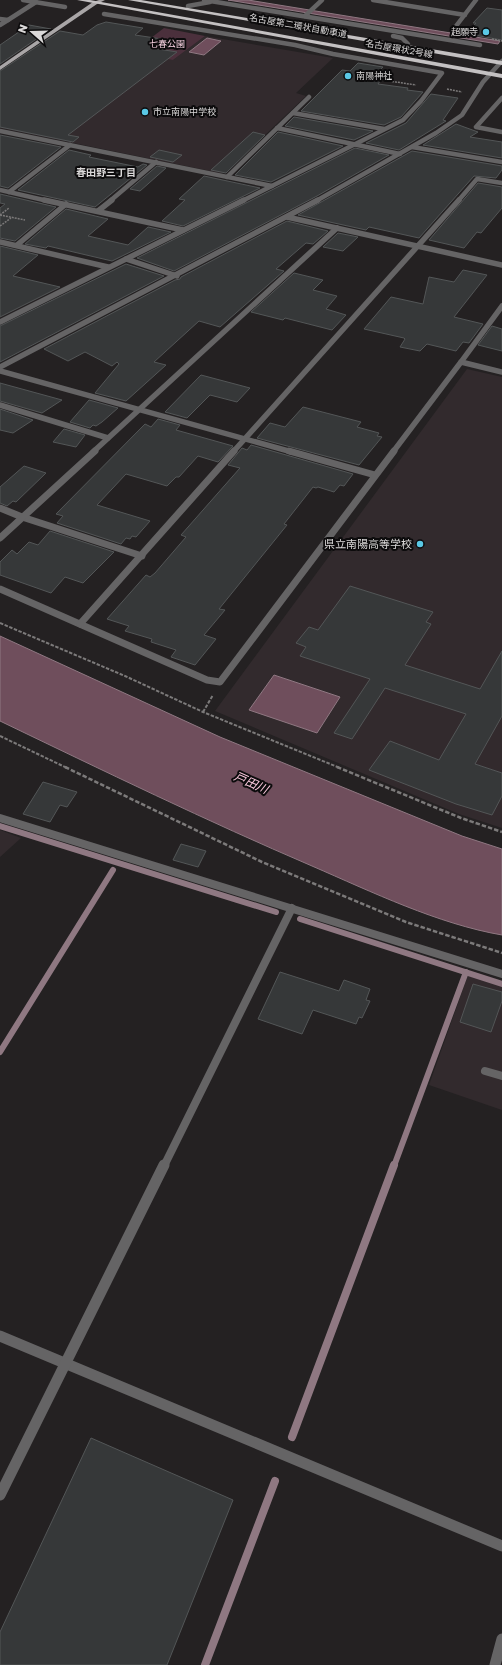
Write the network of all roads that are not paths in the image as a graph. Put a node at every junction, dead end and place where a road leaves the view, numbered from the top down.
1 (23, 0) edge
2 (80, 0) edge
3 (103, 0) edge
4 (131, 0) edge
5 (152, 0) edge
6 (204, 0) edge
7 (322, 0) edge
8 (373, 0) edge
9 (401, 0) edge
10 (476, 0) edge
11 (93, 1) edge
12 (36, 2) junction
13 (215, 2) junction
14 (242, 3) edge
15 (397, 4) junction
16 (188, 6) junction
17 (65, 7) dead end
18 (104, 14) dead end
19 (465, 14) junction
20 (306, 15) junction
21 (0, 19) edge
22 (8, 20) junction
23 (0, 25) edge
24 (379, 29) junction
25 (453, 30) dead end
26 (267, 37) junction
27 (313, 42) junction
28 (408, 44) junction
29 (295, 45) junction
30 (480, 45) dead end
31 (502, 61) edge
32 (0, 67) edge
33 (502, 70) edge
34 (490, 74) junction
35 (502, 76) edge
36 (309, 97) dead end
37 (502, 98) edge
38 (293, 113) junction
39 (277, 128) junction
40 (384, 129) junction
41 (0, 130) edge
42 (502, 132) edge
43 (354, 144) junction
44 (70, 145) junction
45 (412, 147) junction
46 (400, 154) junction
47 (156, 162) junction
48 (502, 162) edge
49 (227, 176) junction
50 (502, 183) edge
51 (272, 186) junction
52 (0, 190) edge
53 (9, 192) junction
54 (66, 204) junction
55 (98, 211) junction
56 (288, 217) junction
57 (337, 228) junction
58 (183, 230) junction
59 (0, 242) edge
60 (17, 246) junction
61 (416, 246) junction
62 (126, 258) junction
63 (502, 265) edge
64 (108, 267) junction
65 (177, 276) junction
66 (502, 306) edge
67 (0, 322) edge
68 (461, 362) junction
69 (0, 367) edge
70 (0, 371) edge
71 (502, 372) edge
72 (0, 405) edge
73 (138, 410) junction
74 (108, 438) junction
75 (245, 440) junction
76 (375, 476) junction
77 (0, 508) edge
78 (22, 517) junction
79 (0, 538) edge
80 (142, 556) junction
81 (0, 589) edge
82 (80, 624) junction
83 (0, 818) edge
84 (292, 908) junction
85 (502, 974) edge
86 (485, 1071) dead end
87 (502, 1076) edge
88 (0, 1336) edge
89 (65, 1364) junction
90 (0, 1495) edge
91 (502, 1546) edge
92 (502, 1638) edge
93 (495, 1665) edge

1 - 12 street
2 - 11 highway, 名古屋環状2号線
3 - 11 main road
4 - 26 highway
4 - 31 highway, 名古屋第二環状自動車道
5 - 16 highway, 名古屋環状2号線
6 - 13 street
7 - 20 street
8 - 15 street
9 - 15 street
10 - 19 street
11 - 26 highway, 名古屋環状2号線
11 - 32 main road
11 - 33 highway, 名古屋第二環状自動車道
12 - 17 street
12 - 22 street
13 - 14 street
13 - 16 street
14 - 20 street
15 - 19 street
16 - 28 highway, 名古屋環状2号線
18 - 26 street
19 - 25 street
20 - 24 street
21 - 22 street
22 - 23 street
24 - 28 street
24 - 30 street
26 - 27 highway, 名古屋環状2号線
26 - 29 street
27 - 29 street
27 - 34 highway, 名古屋環状2号線
28 - 31 highway, 名古屋環状2号線
29 - 40 street
31 - 34 street
34 - 35 highway, 名古屋環状2号線
34 - 45 street
36 - 38 street
37 - 42 street
38 - 39 street
38 - 40 street
39 - 43 street
39 - 49 street
40 - 43 street
41 - 44 street
43 - 46 street
43 - 51 street
44 - 47 street
44 - 53 street
45 - 46 street
45 - 48 street
46 - 56 street
47 - 49 street
47 - 55 street
49 - 51 street
50 - 61 street
51 - 58 street
52 - 53 street
53 - 54 street
54 - 55 street
54 - 60 street
55 - 58 street
56 - 57 street
56 - 65 street
57 - 61 street
57 - 73 street
58 - 62 street
59 - 60 street
60 - 64 street
61 - 63 street
61 - 75 street
62 - 64 street
62 - 65 street
64 - 67 street
65 - 69 street
66 - 68 street
68 - 71 street
68 - 76 street
70 - 73 street
72 - 74 street
73 - 74 street
73 - 75 street
74 - 78 street
75 - 76 street
75 - 80 street
76 - 82 street
77 - 78 street
78 - 79 street
78 - 80 street
80 - 82 street
81 - 82 street
83 - 84 street
84 - 85 street
84 - 89 street
86 - 87 street
88 - 89 street
89 - 90 street
89 - 91 street
92 - 93 street

